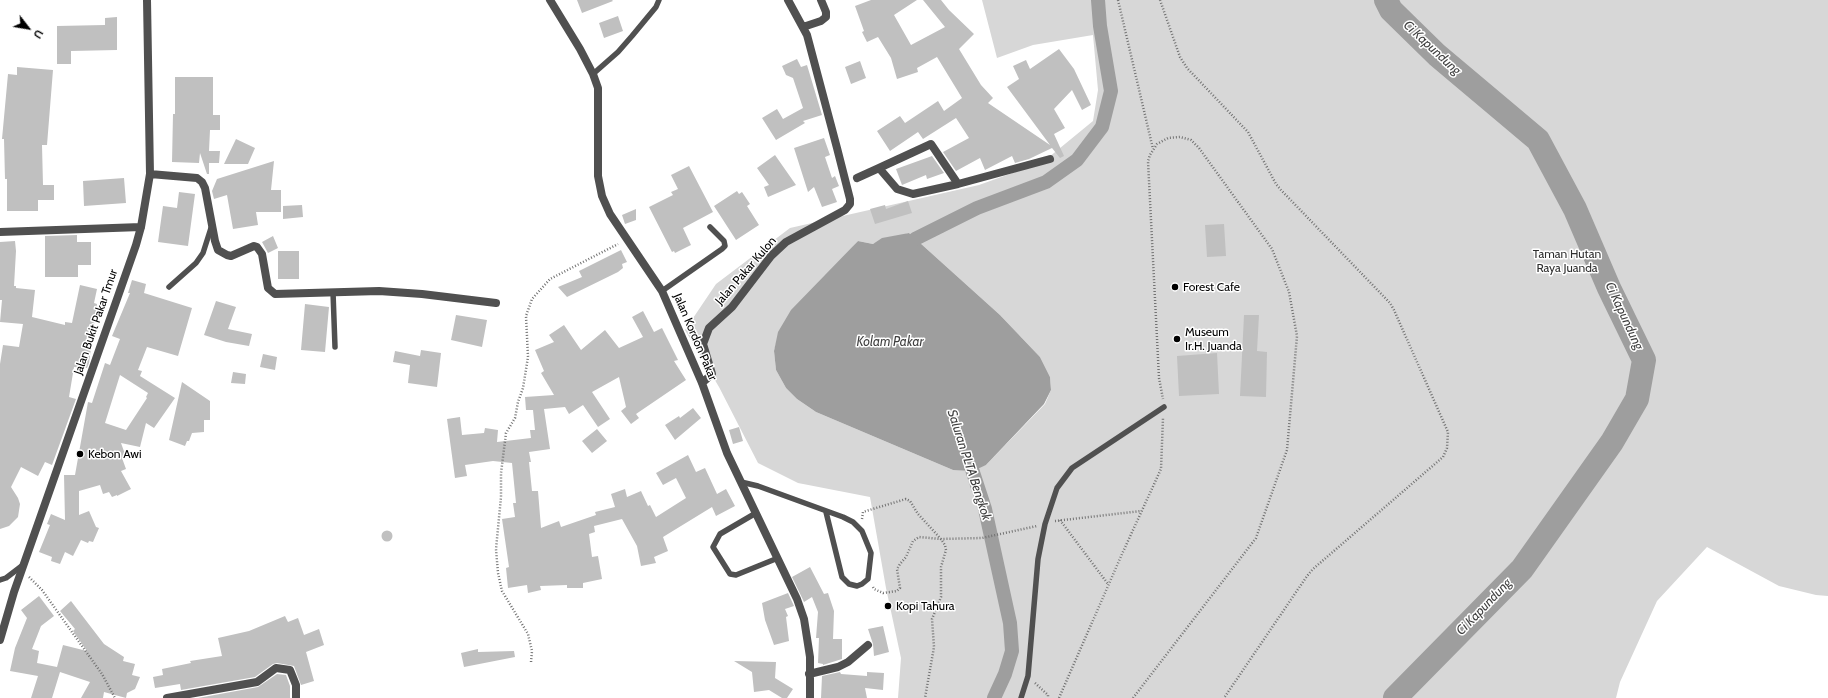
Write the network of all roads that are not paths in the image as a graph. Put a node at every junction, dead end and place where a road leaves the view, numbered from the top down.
1 (147, 0) edge
2 (550, 0) edge
3 (659, 0) edge
4 (788, 0) edge
5 (821, 0) edge
6 (805, 31) junction
7 (593, 74) junction
8 (1050, 159) dead end
9 (879, 168) junction
10 (150, 174) junction
11 (857, 178) dead end
12 (958, 184) junction
13 (212, 226) junction
14 (141, 227) junction
15 (710, 228) dead end
16 (0, 232) edge
17 (169, 287) dead end
18 (662, 291) junction
19 (333, 292) junction
20 (496, 303) dead end
21 (335, 347) dead end
22 (702, 383) junction
23 (1164, 407) road end
24 (742, 482) junction
25 (826, 512) junction
26 (756, 513) junction
27 (778, 558) junction
28 (23, 567) junction
29 (0, 580) edge
30 (0, 640) edge
31 (868, 645) dead end
32 (809, 674) junction
33 (809, 696) edge
34 (167, 698) edge
35 (296, 698) edge
36 (1021, 698) edge

1 - 10 street, Jalan Bukit Pakar Tmur
2 - 7 street, Jalan Kordon Pakar
3 - 7 lane
4 - 6 street
5 - 6 street
6 - 22 street, Jalan Pakar Kulon
7 - 18 street, Jalan Kordon Pakar
8 - 12 street
9 - 11 street
9 - 12 street
9 - 12 street
10 - 13 street
10 - 14 street, Jalan Bukit Pakar Tmur
13 - 17 lane
13 - 19 street
14 - 16 street
14 - 28 street, Jalan Bukit Pakar Tmur
15 - 18 lane
18 - 22 street, Jalan Kordon Pakar
19 - 20 street
19 - 21 lane
22 - 24 street, Jalan Kordon Pakar
23 - 36 lane
24 - 25 lane
24 - 26 street, Jalan Kordon Pakar
25 - 25 lane
26 - 27 street, Jalan Kordon Pakar
26 - 27 lane
27 - 32 street, Jalan Kordon Pakar
28 - 29 lane
28 - 30 street, Jalan Bukit Pakar Tmur
31 - 32 street
32 - 33 street, Jalan Kordon Pakar
34 - 35 street

